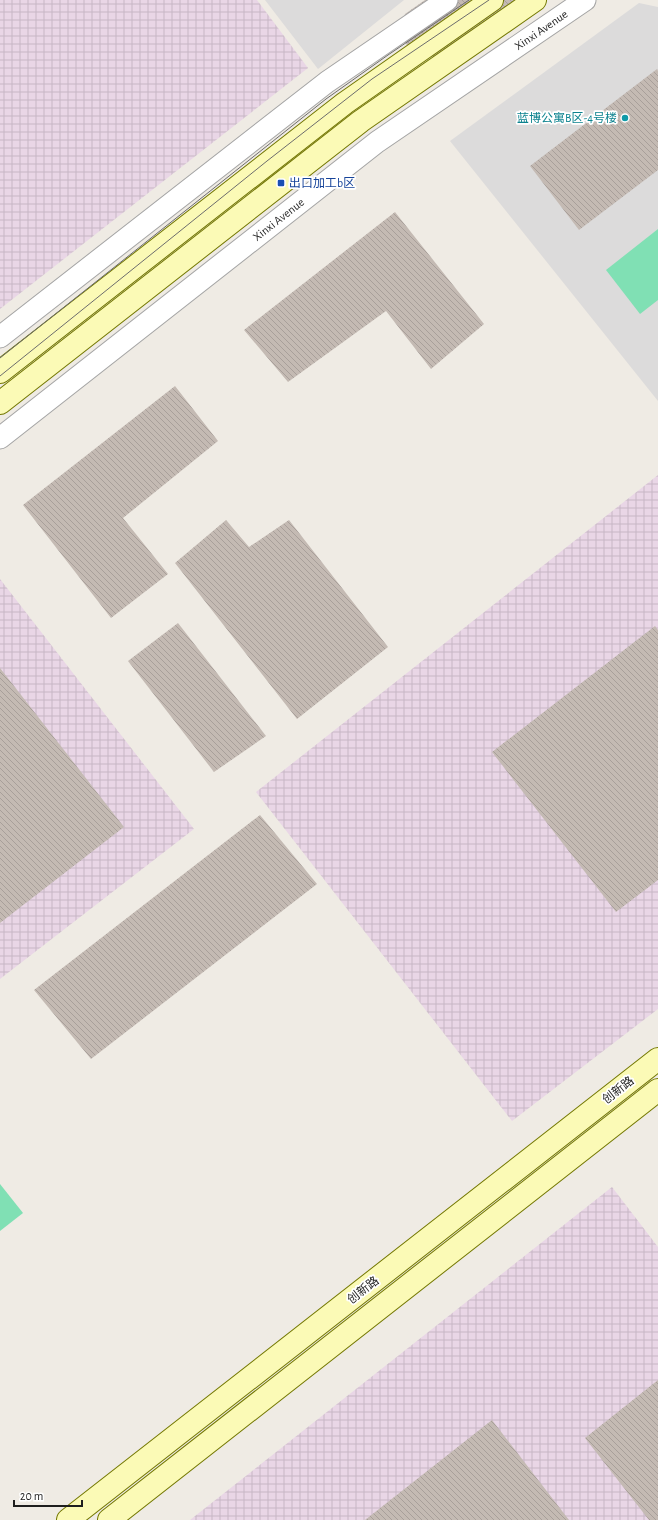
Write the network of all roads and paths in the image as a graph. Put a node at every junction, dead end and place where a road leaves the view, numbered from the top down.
1 (446, 0) edge
2 (492, 0) edge
3 (535, 0) edge
4 (585, 0) edge
5 (0, 337) edge
6 (0, 372) edge
7 (0, 403) edge
8 (0, 438) edge
9 (658, 1059) edge
10 (658, 1090) edge
11 (68, 1520) edge
12 (109, 1520) edge

1 - 5 street
2 - 6 street
3 - 7 street
4 - 8 street, Xinxi Avenue
9 - 11 street, 创新路
10 - 12 street, 创新路

